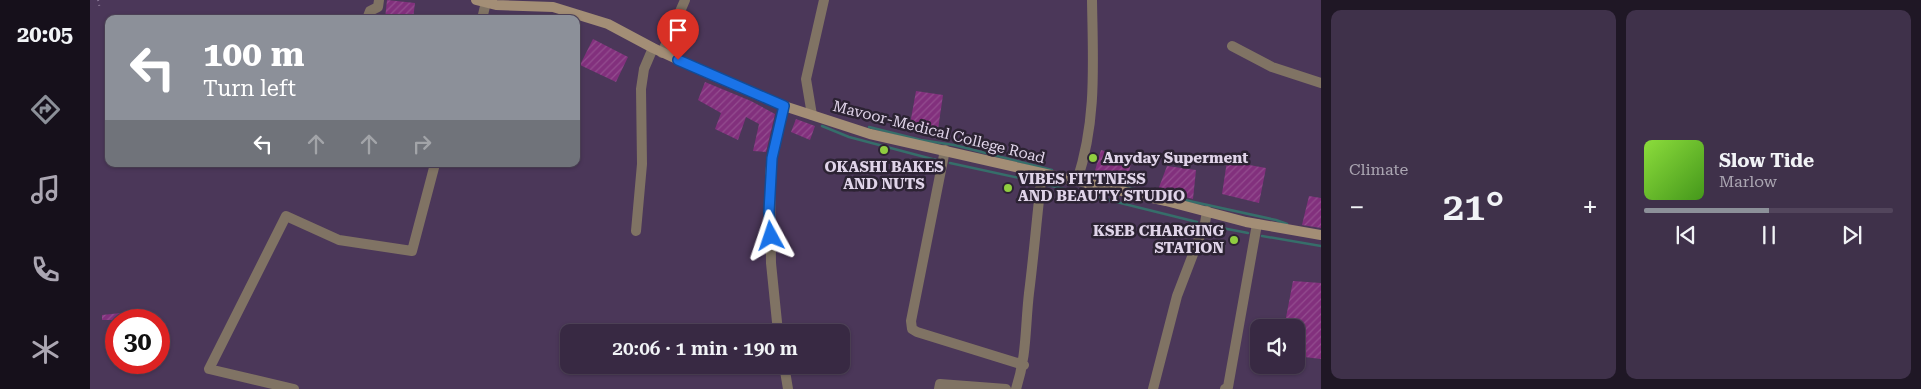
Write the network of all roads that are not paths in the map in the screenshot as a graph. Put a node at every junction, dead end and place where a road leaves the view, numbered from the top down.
1 (379, 0) edge
2 (685, 0) edge
3 (824, 0) edge
4 (1092, 0) edge
5 (489, 2) edge
6 (368, 15) edge
7 (484, 15) edge
8 (579, 15) edge
9 (580, 15) edge
10 (1232, 46) dead end
11 (658, 50) junction
12 (1321, 82) edge
13 (784, 106) junction
14 (812, 115) junction
15 (945, 150) junction
16 (433, 167) edge
17 (1042, 174) junction
18 (1077, 181) junction
19 (1207, 211) junction
20 (1257, 224) junction
21 (636, 231) dead end
22 (1321, 235) edge
23 (777, 324) edge
24 (1024, 365) junction
25 (786, 374) edge
26 (294, 389) edge
27 (788, 389) edge
28 (939, 389) edge
29 (1006, 389) edge
30 (1016, 389) edge
31 (1153, 389) edge
32 (1225, 389) edge

1 - 6 street
2 - 11 street
3 - 14 street
4 - 18 street
5 - 7 street
5 - 8 main road, Mavoor-Medical College Road
9 - 11 main road, Mavoor-Medical College Road
10 - 12 street
11 - 13 main road, Mavoor-Medical College Road
11 - 21 street
13 - 14 main road, Mavoor-Medical College Road
13 - 23 street
14 - 15 main road, Mavoor-Medical College Road
15 - 17 main road, Mavoor-Medical College Road
15 - 24 street
16 - 26 street
17 - 18 main road, Mavoor-Medical College Road
17 - 24 street
18 - 19 main road, Mavoor-Medical College Road
19 - 20 main road, Mavoor-Medical College Road
19 - 31 street
20 - 22 main road, Mavoor-Medical College Road
20 - 32 street
24 - 30 street
25 - 27 street
28 - 29 street

